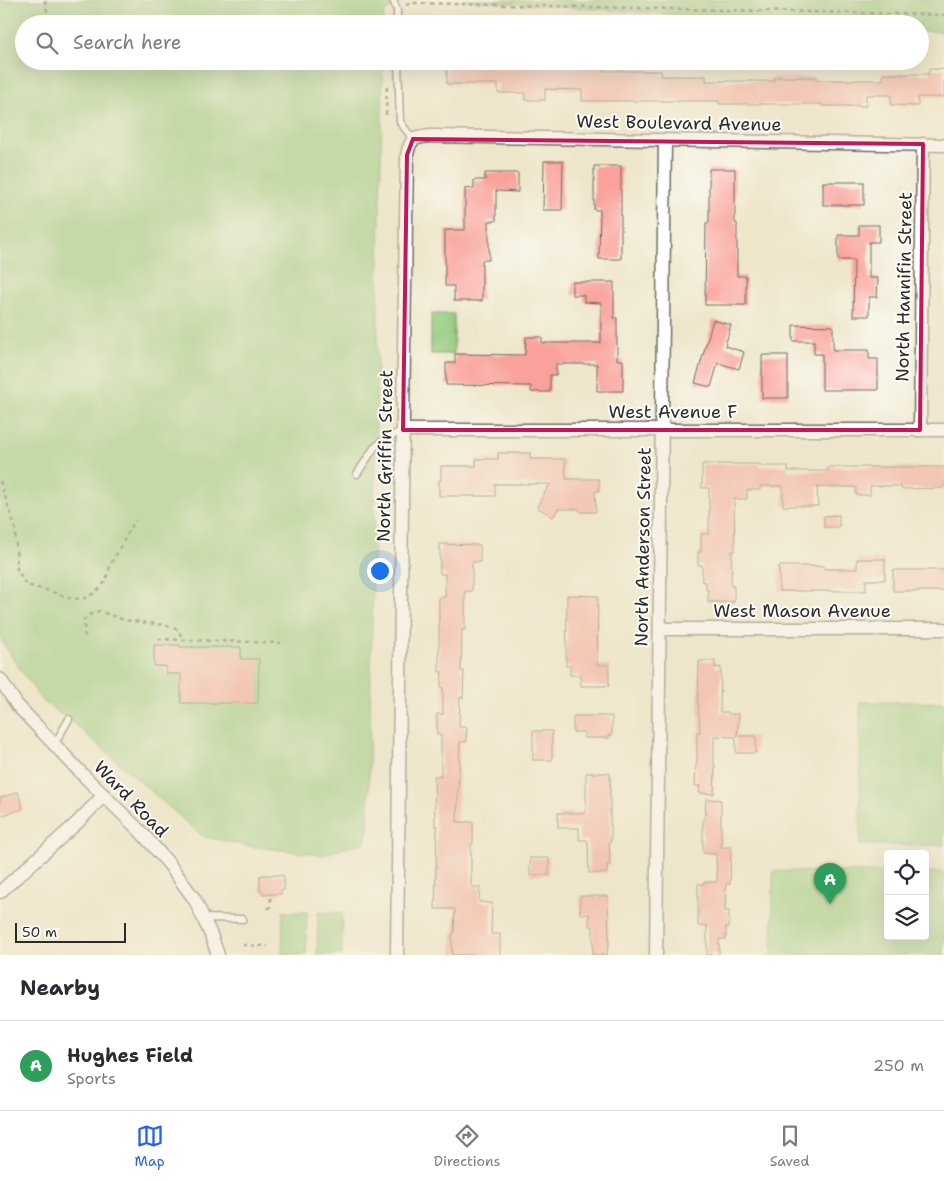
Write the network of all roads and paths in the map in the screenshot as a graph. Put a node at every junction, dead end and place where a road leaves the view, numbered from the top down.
1 (45, 0) edge
2 (393, 0) edge
3 (402, 7) dead end
4 (48, 15) edge
5 (396, 15) edge
6 (944, 15) edge
7 (398, 70) edge
8 (387, 79) dead end
9 (386, 115) dead end
10 (413, 139) junction
11 (665, 140) junction
12 (922, 144) junction
13 (944, 145) edge
14 (662, 429) junction
15 (403, 430) junction
16 (920, 430) junction
17 (944, 430) edge
18 (357, 474) dead end
19 (0, 481) edge
20 (135, 520) dead end
21 (660, 629) junction
22 (944, 629) edge
23 (85, 637) dead end
24 (158, 639) dead end
25 (182, 640) junction
26 (281, 643) dead end
27 (0, 680) edge
28 (69, 719) dead end
29 (54, 745) junction
30 (104, 796) junction
31 (0, 892) edge
32 (271, 896) dead end
33 (268, 909) dead end
34 (203, 918) junction
35 (243, 919) dead end
36 (243, 945) dead end
37 (268, 946) dead end
38 (218, 955) edge
39 (397, 955) edge
40 (656, 955) edge

1 - 4 path
2 - 5 lane
3 - 6 path
7 - 10 lane
8 - 9 path
10 - 11 street, West Boulevard Avenue
10 - 15 street, North Griffin Street
11 - 12 street, West Boulevard Avenue
11 - 14 street, North Anderson Street
12 - 13 street, West Boulevard Avenue
12 - 16 street, North Hannifin Street
14 - 15 street, West Avenue F
14 - 16 street, West Avenue F
14 - 21 street, North Anderson Street
15 - 18 lane
15 - 39 street, North Griffin Street
16 - 17 street, West Avenue F
19 - 20 path
21 - 22 street, West Mason Avenue
21 - 40 street, North Anderson Street
23 - 25 path
24 - 25 path
25 - 26 path
27 - 29 street, Ward Road
28 - 29 lane
29 - 30 street, Ward Road
30 - 31 street
30 - 34 street, Ward Road
32 - 33 path
34 - 35 lane
34 - 38 street, Ward Road
36 - 37 path

